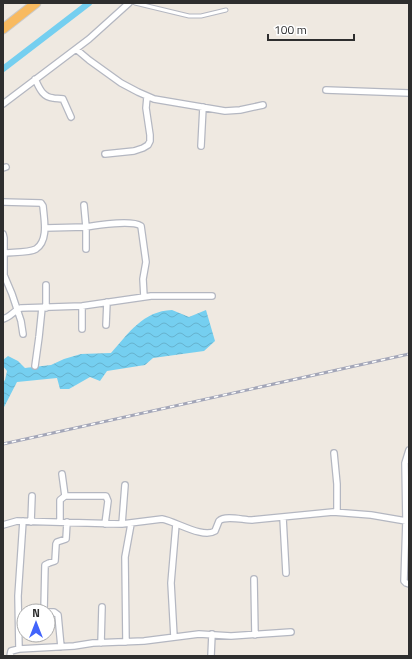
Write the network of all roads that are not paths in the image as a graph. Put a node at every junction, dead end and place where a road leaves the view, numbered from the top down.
1 (129, 3) edge
2 (135, 3) edge
3 (30, 5) edge
4 (226, 10) dead end
5 (3, 29) edge
6 (76, 48) junction
7 (35, 79) junction
8 (326, 90) dead end
9 (409, 93) edge
10 (148, 97) junction
11 (3, 104) edge
12 (263, 105) dead end
13 (203, 107) junction
14 (71, 117) dead end
15 (201, 146) dead end
16 (105, 154) dead end
17 (3, 202) edge
18 (84, 205) dead end
19 (86, 227) junction
20 (45, 228) junction
21 (3, 234) edge
22 (86, 249) dead end
23 (4, 253) edge
24 (46, 284) dead end
25 (212, 296) dead end
26 (144, 297) junction
27 (107, 302) junction
28 (82, 306) junction
29 (44, 308) junction
30 (17, 310) junction
31 (3, 319) edge
32 (106, 325) dead end
33 (82, 329) dead end
34 (23, 334) dead end
35 (35, 366) dead end
36 (409, 450) edge
37 (334, 453) dead end
38 (62, 474) dead end
39 (125, 485) dead end
40 (32, 496) dead end
41 (65, 496) junction
42 (407, 504) edge
43 (337, 512) junction
44 (283, 518) junction
45 (23, 521) junction
46 (406, 521) junction
47 (31, 522) junction
48 (60, 522) junction
49 (67, 522) junction
50 (105, 524) junction
51 (122, 524) junction
52 (131, 524) junction
53 (176, 524) junction
54 (3, 525) edge
55 (286, 573) dead end
56 (254, 579) dead end
57 (409, 584) edge
58 (44, 603) edge
59 (102, 607) dead end
60 (56, 614) edge
61 (291, 632) dead end
62 (212, 634) junction
63 (255, 635) junction
64 (174, 637) junction
65 (126, 642) junction
66 (101, 643) junction
67 (61, 647) junction
68 (19, 649) junction
69 (10, 656) edge
70 (211, 656) edge

1 - 6 street
2 - 4 lane
3 - 5 highway
6 - 7 street
6 - 10 street
7 - 11 street
7 - 14 street
8 - 9 street
10 - 13 street
10 - 16 street
12 - 13 street
13 - 15 street
17 - 20 street
18 - 19 street
19 - 20 street
19 - 22 street
19 - 26 street
20 - 23 street
21 - 23 street
23 - 30 street
24 - 29 street
25 - 26 street
26 - 27 street
27 - 28 street
27 - 32 street
28 - 29 street
28 - 33 street
29 - 30 street
29 - 35 street
30 - 31 street
30 - 34 street
36 - 42 street
37 - 43 street
38 - 41 street
39 - 51 street
40 - 47 street
41 - 48 street
41 - 50 street
42 - 46 street
43 - 44 street
43 - 46 street
44 - 53 street
44 - 55 street
45 - 47 street
45 - 54 street
45 - 68 street
46 - 57 street
47 - 48 street
48 - 49 street
49 - 50 street
49 - 58 street
50 - 51 street
51 - 52 street
52 - 53 street
52 - 65 street
53 - 64 street
56 - 63 street
59 - 66 street
60 - 67 street
61 - 63 street
62 - 63 street
62 - 64 street
62 - 70 street
64 - 65 street
65 - 66 street
66 - 67 street
67 - 68 street
68 - 69 street

